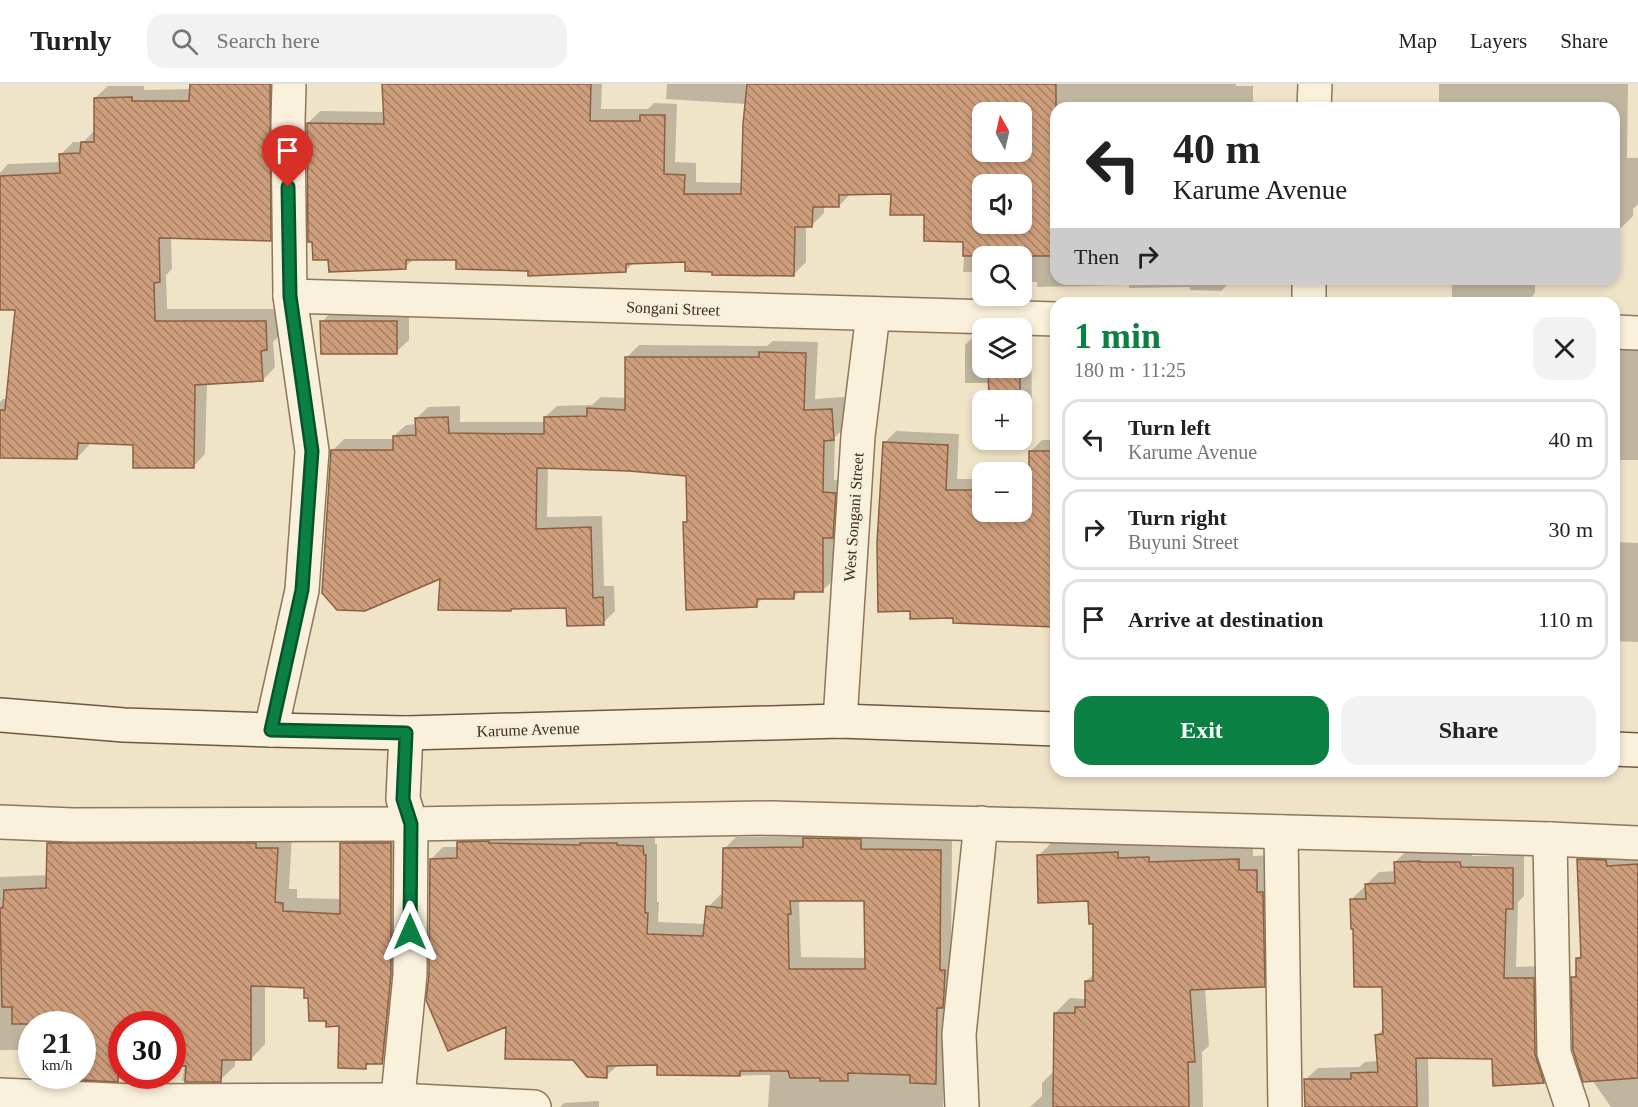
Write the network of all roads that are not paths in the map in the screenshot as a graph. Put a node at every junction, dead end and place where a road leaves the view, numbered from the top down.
1 (289, 84) edge
2 (1315, 84) edge
3 (1314, 102) edge
4 (290, 296) junction
5 (873, 314) junction
6 (1050, 319) edge
7 (1620, 332) edge
8 (1638, 333) edge
9 (0, 715) edge
10 (840, 721) junction
11 (1050, 729) edge
12 (271, 730) junction
13 (406, 746) junction
14 (1620, 749) edge
15 (1638, 750) edge
16 (407, 811) junction
17 (0, 822) edge
18 (981, 823) junction
19 (1281, 832) junction
20 (1550, 839) junction
21 (1638, 843) edge
22 (0, 1095) edge
23 (397, 1103) edge
24 (134, 1104) edge
25 (534, 1107) edge
26 (962, 1107) edge
27 (1285, 1107) edge
28 (1572, 1107) edge

1 - 4 street
2 - 3 street
4 - 5 street, Songani Street
4 - 12 street
5 - 6 street, Songani Street
5 - 10 street, West Songani Street
7 - 8 street
9 - 12 street, Karume Avenue
10 - 11 street, Karume Avenue
10 - 13 street, Karume Avenue
12 - 13 street, Karume Avenue
13 - 16 street
14 - 15 street
16 - 17 street
16 - 18 street
16 - 23 street
18 - 19 street
18 - 26 street
19 - 20 street
19 - 27 street
20 - 21 street
20 - 28 street
22 - 24 street
23 - 24 street
23 - 25 street

